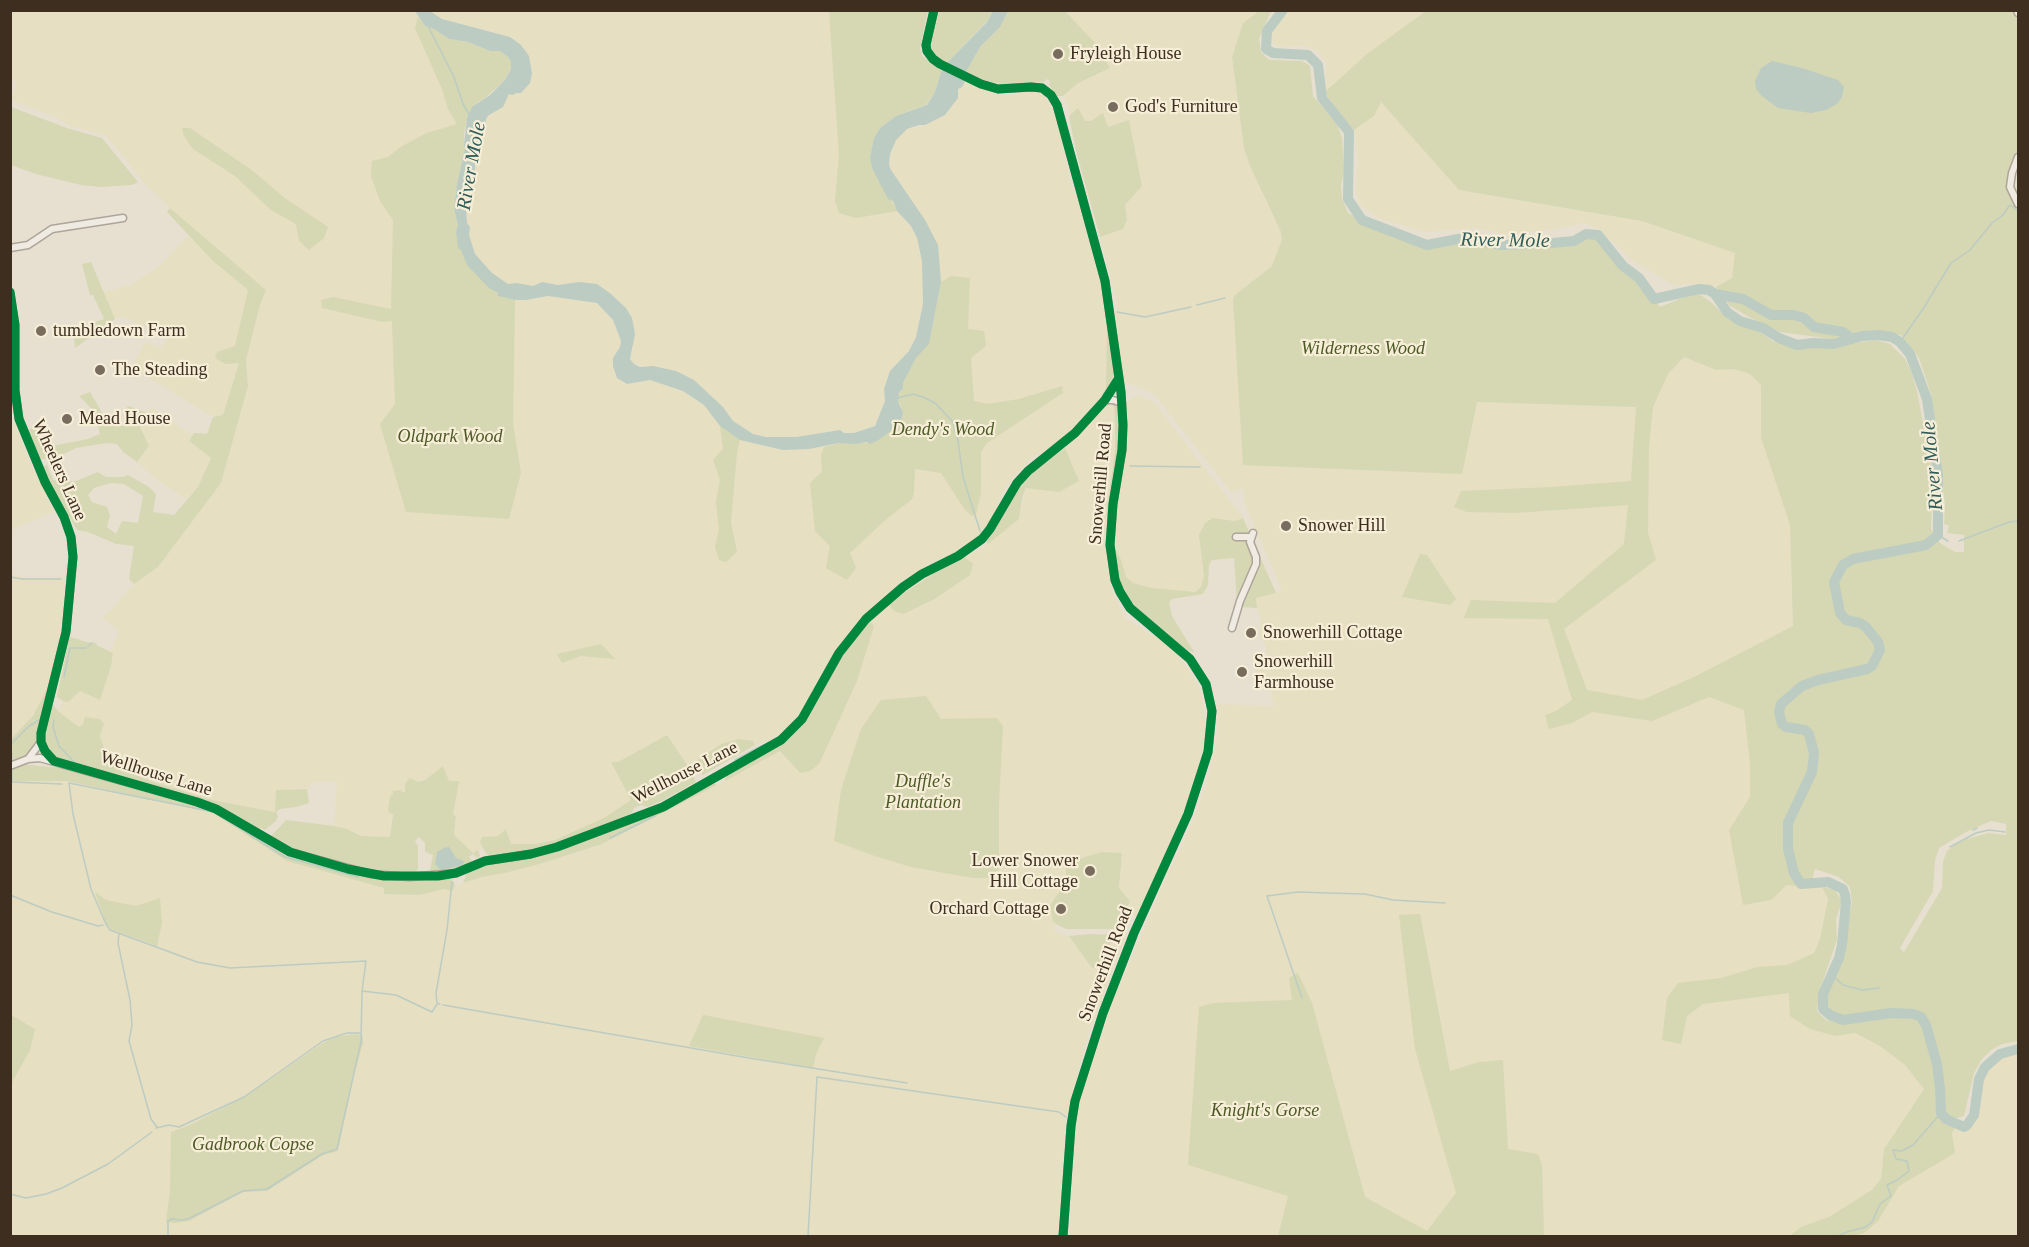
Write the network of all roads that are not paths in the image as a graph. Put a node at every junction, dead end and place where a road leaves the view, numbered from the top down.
1 (934, 10) edge
2 (2019, 157) edge
3 (2019, 204) edge
4 (123, 218) dead end
5 (10, 248) edge
6 (10, 292) edge
7 (1119, 378) junction
8 (1105, 400) junction
9 (1122, 403) junction
10 (1236, 537) dead end
11 (1232, 628) dead end
12 (41, 742) junction
13 (28, 759) junction
14 (54, 761) junction
15 (10, 766) edge
16 (1063, 1236) edge

1 - 7 street, Snowerhill Road
2 - 3 street
4 - 5 street
6 - 12 street, Wheelers Lane
7 - 8 street, Wellhouse Lane
7 - 9 street, Snowerhill Road
8 - 9 street
8 - 14 street, Wellhouse Lane
9 - 16 street, Snowerhill Road
10 - 11 street
12 - 13 street, Wheelers Lane
12 - 14 street
13 - 14 street, Wellhouse Lane
13 - 15 street, Wellhouse Lane

